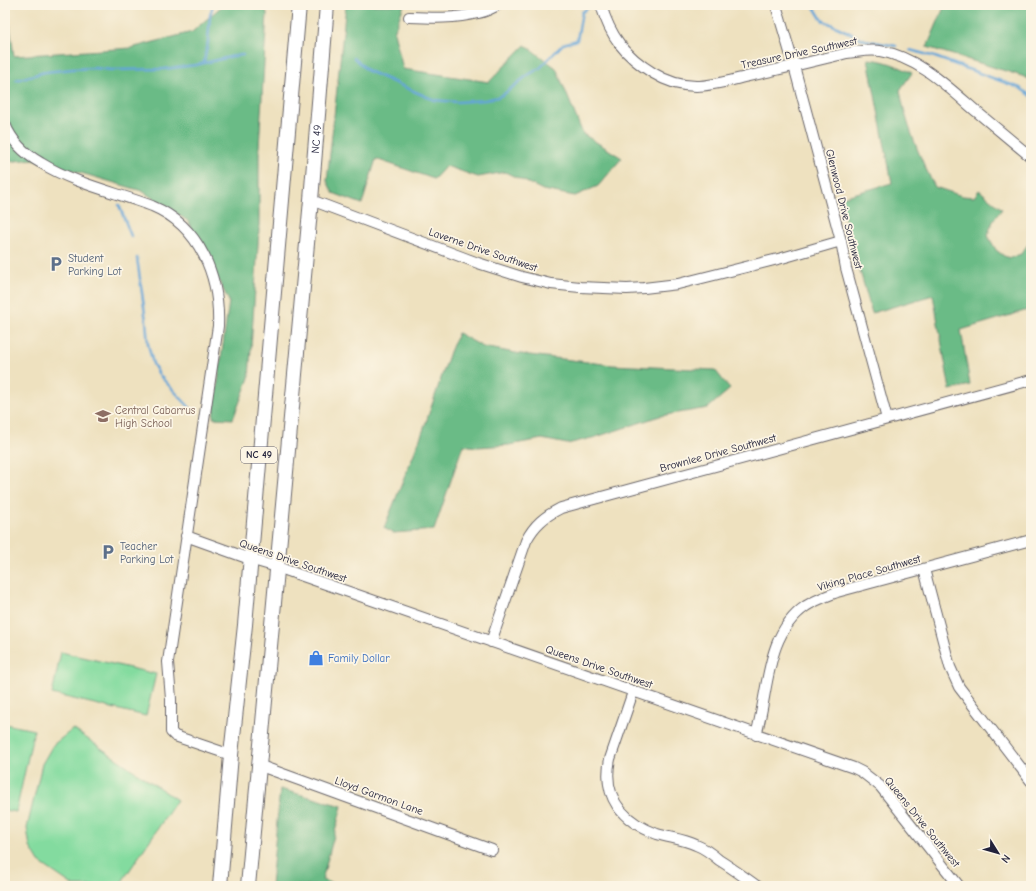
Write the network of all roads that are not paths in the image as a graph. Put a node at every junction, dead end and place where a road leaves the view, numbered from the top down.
1 (299, 5) edge
2 (327, 5) edge
3 (498, 5) edge
4 (601, 5) edge
5 (776, 5) edge
6 (409, 17) dead end
7 (794, 66) junction
8 (5, 124) edge
9 (1031, 157) edge
10 (311, 200) junction
11 (841, 241) junction
12 (1031, 380) edge
13 (887, 419) junction
14 (186, 536) junction
15 (1031, 540) edge
16 (250, 560) junction
17 (276, 567) junction
18 (924, 569) junction
19 (491, 642) junction
20 (633, 692) junction
21 (756, 735) junction
22 (231, 754) junction
23 (258, 765) junction
24 (1031, 780) edge
25 (492, 850) dead end
26 (220, 886) edge
27 (248, 886) edge
28 (757, 886) edge
29 (959, 886) edge

1 - 16 highway, NC 49
2 - 10 highway, NC 49 / NC 49
3 - 6 street
4 - 7 street, Treasure Drive Southwest
5 - 7 street, Glenwood Drive Southwest
7 - 9 street, Treasure Drive Southwest
7 - 11 street, Glenwood Drive Southwest
8 - 14 street
10 - 11 street, Laverne Drive Southwest
10 - 17 highway, NC 49 / NC 49
11 - 13 street, Glenwood Drive Southwest
12 - 13 street, Brownlee Drive Southwest
13 - 19 street, Brownlee Drive Southwest
14 - 16 street, Queens Drive Southwest
14 - 22 street
15 - 18 street, Viking Place Southwest
16 - 17 street, Queens Drive Southwest
16 - 22 highway, NC 49
17 - 19 street, Queens Drive Southwest
17 - 23 highway, NC 49
18 - 21 street, Viking Place Southwest
18 - 24 street
19 - 20 street, Queens Drive Southwest
20 - 21 street, Queens Drive Southwest
20 - 28 street
21 - 29 street, Queens Drive Southwest
22 - 26 highway, NC 49
23 - 25 street, Lloyd Garmon Lane
23 - 27 highway, NC 49

